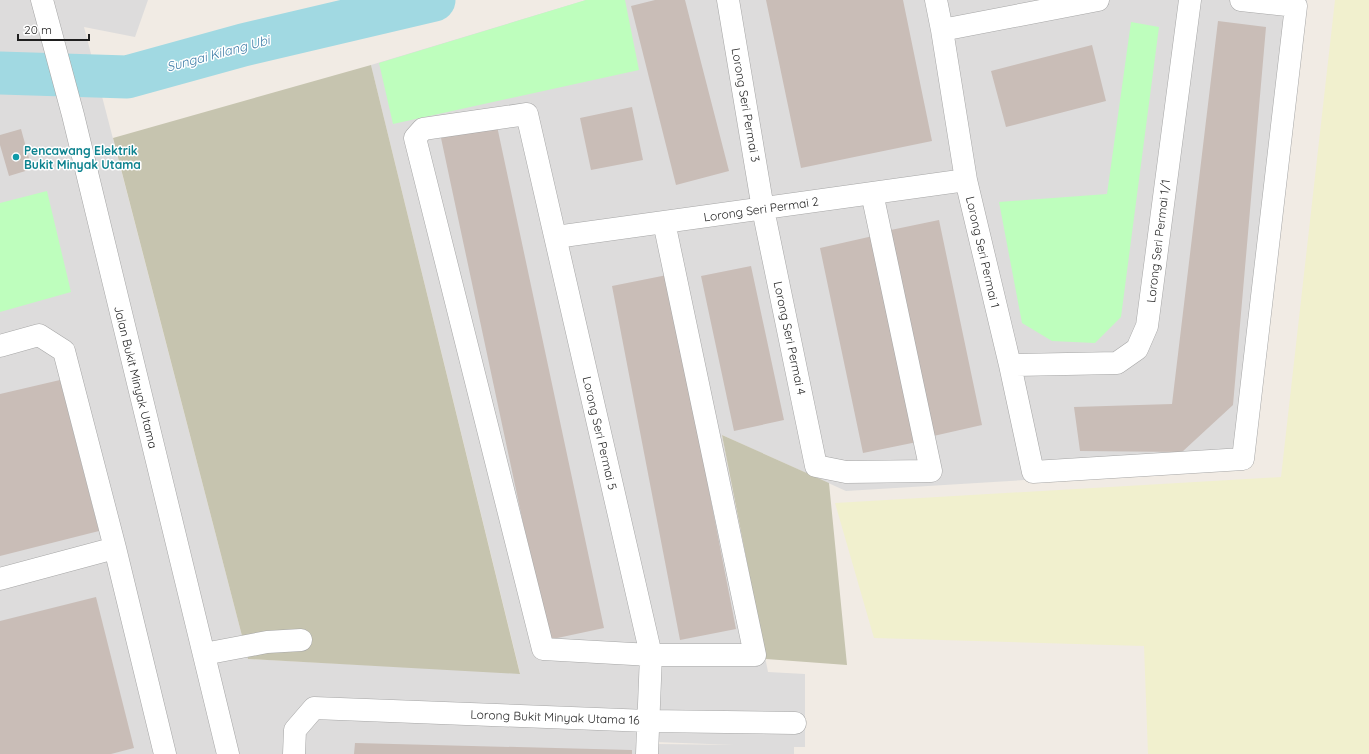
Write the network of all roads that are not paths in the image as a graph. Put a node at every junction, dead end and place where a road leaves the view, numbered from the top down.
1 (42, 0) edge
2 (728, 0) edge
3 (936, 0) edge
4 (1098, 0) edge
5 (1190, 0) edge
6 (1241, 0) edge
7 (942, 30) junction
8 (966, 180) junction
9 (872, 193) junction
10 (763, 209) junction
11 (664, 222) junction
12 (556, 237) junction
13 (0, 346) edge
14 (1010, 365) junction
15 (115, 548) junction
16 (0, 579) edge
17 (301, 640) dead end
18 (204, 654) junction
19 (651, 655) junction
20 (648, 721) junction
21 (795, 723) dead end
22 (165, 754) edge
23 (228, 754) edge
24 (294, 754) edge
25 (647, 754) edge

1 - 18 street, Jalan Bukit Minyak Utama
2 - 10 street, Lorong Seri Permai 3
3 - 7 street, Lorong Seri Permai 1
4 - 7 street
5 - 14 street, Lorong Seri Permai 1/1
6 - 14 street, Lorong Seri Permai 1
7 - 8 street, Lorong Seri Permai 1
8 - 9 street, Lorong Seri Permai 2
8 - 14 street, Lorong Seri Permai 1
9 - 10 street, Lorong Seri Permai 2
9 - 10 street, Lorong Seri Permai 4
10 - 11 street, Lorong Seri Permai 2
11 - 12 street, Lorong Seri Permai 2
11 - 19 street
12 - 19 street, Lorong Seri Permai 5
12 - 19 street, Lorong Seri Permai 5
13 - 15 street
15 - 16 street
15 - 22 street
17 - 18 street
18 - 23 street, Jalan Bukit Minyak Utama
19 - 20 street, Lorong Seri Permai 5
20 - 21 street, Lorong Bukit Minyak Utama 16
20 - 24 street, Lorong Bukit Minyak Utama 16
20 - 25 street, Lorong Seri Permai 5

